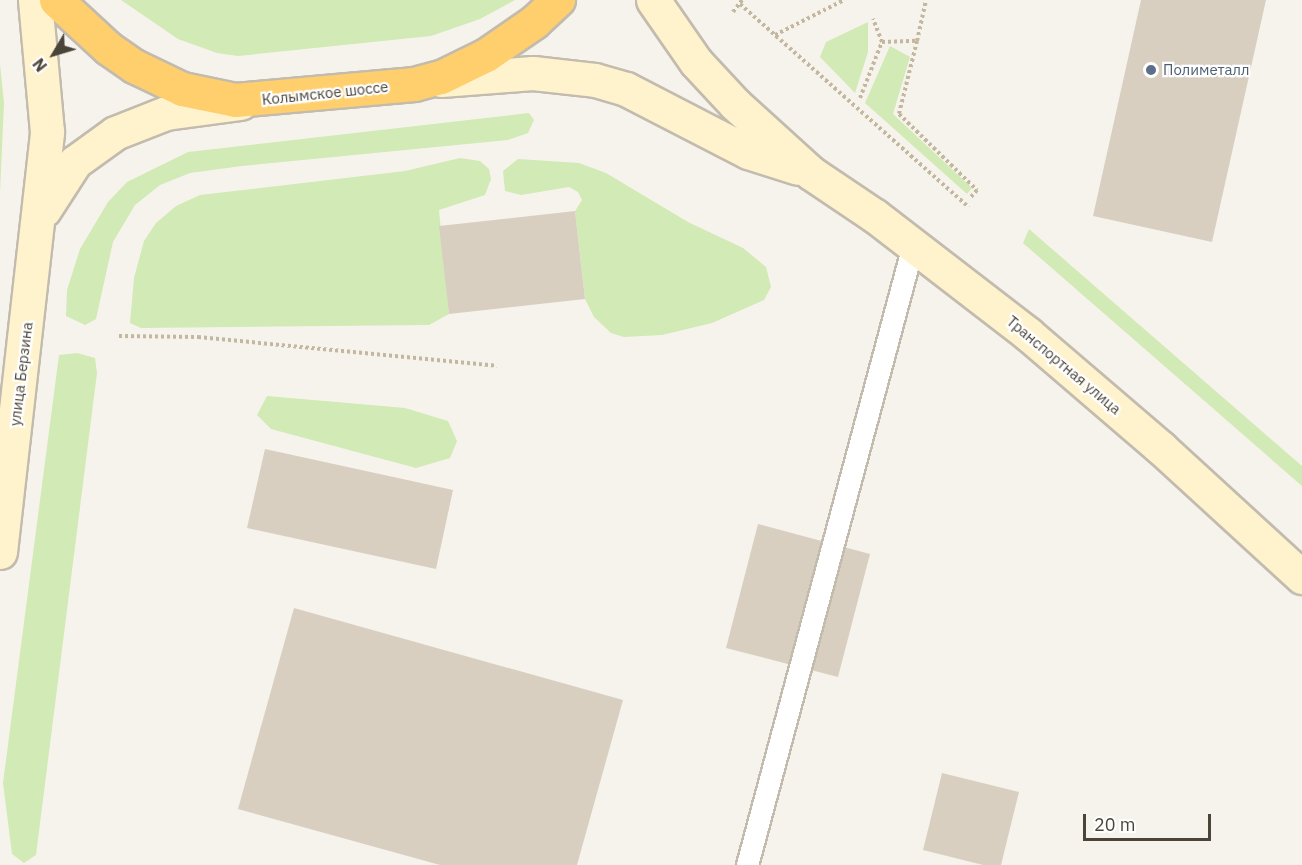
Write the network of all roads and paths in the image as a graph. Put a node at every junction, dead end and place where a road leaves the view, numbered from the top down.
1 (35, 0) edge
2 (57, 0) edge
3 (63, 0) edge
4 (558, 0) edge
5 (653, 0) edge
6 (844, 0) edge
7 (926, 0) edge
8 (741, 2) edge
9 (734, 12) dead end
10 (873, 19) dead end
11 (86, 28) junction
12 (775, 34) junction
13 (917, 41) junction
14 (882, 42) junction
15 (414, 84) junction
16 (860, 98) dead end
17 (264, 100) junction
18 (811, 173) junction
19 (970, 198) dead end
20 (969, 207) dead end
21 (38, 232) junction
22 (914, 245) junction
23 (119, 336) dead end
24 (497, 366) dead end
25 (0, 552) edge
26 (1302, 577) edge
27 (747, 865) edge

1 - 21 main road, улица Берзина
2 - 11 highway, Колымское шоссе
3 - 11 highway, Колымское шоссе
4 - 15 highway, Колымское шоссе
5 - 18 main road, Транспортная улица
6 - 12 path
7 - 13 path
8 - 9 path
8 - 12 path
10 - 14 path
11 - 17 highway, Колымское шоссе
12 - 20 path
13 - 14 path
13 - 19 path
14 - 16 path
15 - 17 highway, Колымское шоссе
15 - 18 main road, Транспортная улица
17 - 21 main road, улица Берзина
18 - 22 main road, Транспортная улица
21 - 25 main road, улица Берзина
22 - 26 main road, Транспортная улица
22 - 27 lane
23 - 24 path

